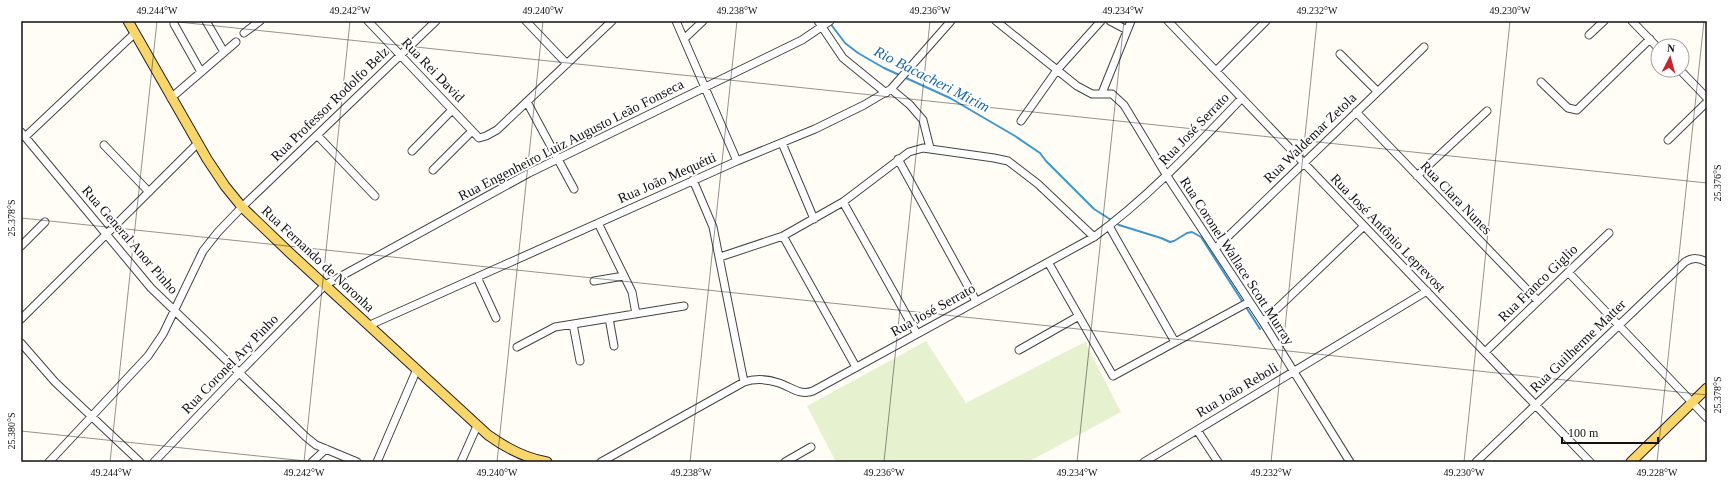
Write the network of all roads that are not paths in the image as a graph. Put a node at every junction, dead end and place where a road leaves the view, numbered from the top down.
1 (206, 21) edge
2 (260, 21) edge
3 (368, 21) edge
4 (436, 21) edge
5 (526, 21) edge
6 (612, 21) edge
7 (676, 21) edge
8 (703, 21) edge
9 (818, 21) edge
10 (951, 21) edge
11 (996, 21) edge
12 (1101, 21) edge
13 (1110, 21) edge
14 (1131, 21) edge
15 (1168, 21) edge
16 (1266, 21) edge
17 (1604, 21) edge
18 (1632, 21) edge
19 (130, 22) edge
20 (174, 24) dead end
21 (826, 25) edge
22 (1127, 30) junction
23 (244, 33) dead end
24 (134, 34) junction
25 (1589, 35) dead end
26 (684, 39) junction
27 (1650, 39) joint
28 (236, 42) dead end
29 (1424, 47) dead end
30 (224, 52) junction
31 (1340, 54) dead end
32 (400, 55) junction
33 (567, 64) junction
34 (1057, 70) junction
35 (1216, 71) junction
36 (201, 72) junction
37 (1108, 78) junction
38 (1688, 78) edge
39 (1541, 82) dead end
40 (704, 88) junction
41 (888, 91) junction
42 (1377, 91) junction
43 (1102, 93) junction
44 (1112, 94) junction
45 (171, 98) junction
46 (1242, 98) junction
47 (1707, 98) edge
48 (527, 102) junction
49 (1707, 102) edge
50 (452, 110) junction
51 (1487, 111) dead end
52 (1356, 112) junction
53 (1021, 121) dead end
54 (472, 131) junction
55 (23, 134) edge
56 (317, 135) junction
57 (1668, 140) dead end
58 (198, 143) junction
59 (782, 143) junction
60 (104, 145) dead end
61 (930, 148) junction
62 (412, 151) dead end
63 (898, 159) junction
64 (558, 160) junction
65 (737, 161) junction
66 (1304, 163) junction
67 (433, 170) dead end
68 (1166, 176) junction
69 (1418, 176) junction
70 (693, 180) junction
71 (574, 189) dead end
72 (149, 192) junction
73 (375, 196) dead end
74 (843, 202) junction
75 (242, 207) junction
76 (814, 219) junction
77 (45, 222) dead end
78 (598, 223) junction
79 (1112, 223) junction
80 (1364, 226) junction
81 (1610, 233) dead end
82 (106, 234) junction
83 (783, 236) junction
84 (1094, 237) junction
85 (21, 246) edge
86 (1214, 249) junction
87 (720, 257) junction
88 (1705, 261) edge
89 (1048, 262) junction
90 (1568, 272) junction
91 (624, 276) junction
92 (477, 277) junction
93 (594, 281) dead end
94 (325, 285) junction
95 (1427, 291) junction
96 (976, 301) junction
97 (1538, 301) junction
98 (1249, 302) junction
99 (684, 306) dead end
100 (174, 311) junction
101 (636, 314) junction
102 (1079, 316) junction
103 (496, 318) dead end
104 (609, 318) junction
105 (21, 319) edge
106 (1263, 322) junction
107 (573, 324) junction
108 (370, 325) junction
109 (1619, 325) junction
110 (917, 334) junction
111 (21, 342) edge
112 (1175, 342) junction
113 (614, 346) dead end
114 (517, 347) dead end
115 (1019, 350) dead end
116 (1485, 352) junction
117 (580, 361) dead end
118 (856, 367) junction
119 (418, 369) junction
120 (1293, 372) junction
121 (239, 373) junction
122 (744, 382) junction
123 (1707, 388) edge
124 (1692, 403) junction
125 (1536, 405) junction
126 (92, 417) junction
127 (1707, 418) edge
128 (477, 426) junction
129 (1197, 430) junction
130 (811, 447) dead end
131 (326, 449) junction
132 (534, 461) edge
133 (49, 462) edge
134 (140, 462) edge
135 (154, 462) edge
136 (312, 462) edge
137 (357, 462) edge
138 (378, 462) edge
139 (462, 462) edge
140 (547, 462) edge
141 (601, 462) edge
142 (785, 462) edge
143 (1144, 462) edge
144 (1218, 462) edge
145 (1350, 462) edge
146 (1476, 462) edge
147 (1590, 462) edge
148 (1631, 462) edge

1 - 30 street
2 - 23 street
3 - 32 street, Rua Rei David
4 - 32 street, Rua Professor Rodolfo Belz
5 - 33 street
6 - 33 street
7 - 26 street
8 - 26 street
9 - 21 street
10 - 41 street, Rua João Mequétti
11 - 34 street
12 - 34 street
13 - 22 street
14 - 22 street
15 - 35 street, Rua José Antônio Leprevost
16 - 35 street
17 - 25 street
18 - 27 street
19 - 24 main road, Rua Fernando de Noronha
20 - 36 street
21 - 40 street, Rua Engenheiro Luiz Augusto Leão Fonseca
21 - 41 street
22 - 37 street
24 - 45 main road, Rua Fernando de Noronha
24 - 55 street
26 - 40 street
27 - 39 street
28 - 30 street
29 - 42 street, Rua Waldemar Zetola
30 - 36 street
31 - 42 street
32 - 50 street, Rua Rei David
32 - 56 street, Rua Professor Rodolfo Belz
33 - 48 street
34 - 43 street
34 - 53 street
35 - 46 street, Rua José Antônio Leprevost
36 - 45 street
37 - 43 street
37 - 44 street
38 - 47 street
40 - 64 street, Rua Engenheiro Luiz Augusto Leão Fonseca
40 - 65 street
41 - 59 street, Rua João Mequétti
41 - 61 street
42 - 52 street, Rua Waldemar Zetola
43 - 44 street
44 - 68 street, Rua Coronel Wallace Scott Murray
45 - 58 main road, Rua Fernando de Noronha
46 - 66 street, Rua José Antônio Leprevost
46 - 68 street, Rua José Serrato
48 - 54 street, Rua Rei David
48 - 64 street
49 - 57 street
50 - 54 street, Rua Rei David
50 - 62 street
51 - 69 street
52 - 66 street, Rua Waldemar Zetola
52 - 69 street, Rua Clara Nunes
54 - 67 street
55 - 82 street, Rua General Anor Pinho
56 - 73 street
56 - 75 street, Rua Professor Rodolfo Belz
58 - 72 street
58 - 75 main road, Rua Fernando de Noronha
59 - 65 street, Rua João Mequétti
59 - 76 street
60 - 72 street
61 - 63 street
61 - 84 street
63 - 74 street
63 - 96 street
64 - 71 street
64 - 94 street, Rua Engenheiro Luiz Augusto Leão Fonseca
65 - 70 street, Rua João Mequétti
66 - 80 street, Rua José Antônio Leprevost
66 - 86 street, Rua Waldemar Zetola
68 - 79 street, Rua José Serrato
68 - 86 street, Rua Coronel Wallace Scott Murray
69 - 97 street, Rua Clara Nunes
70 - 78 street, Rua João Mequétti
70 - 87 street
72 - 82 street
74 - 76 street
74 - 110 street
75 - 94 main road, Rua Fernando de Noronha
75 - 100 street, Rua Professor Rodolfo Belz
76 - 83 street
77 - 85 street
78 - 91 street
78 - 92 street, Rua João Mequétti
79 - 84 street, Rua José Serrato
79 - 112 street
80 - 95 street, Rua José Antônio Leprevost
80 - 106 street
81 - 90 street, Rua Franco Giglio
82 - 100 street, Rua General Anor Pinho
82 - 105 street
83 - 87 street
83 - 118 street
84 - 89 street, Rua José Serrato
86 - 98 street, Rua Coronel Wallace Scott Murray
87 - 122 street
88 - 109 street, Rua Guilherme Matter
89 - 96 street, Rua José Serrato
89 - 102 street
90 - 97 street, Rua Franco Giglio
90 - 109 street
91 - 93 street
91 - 101 street
92 - 103 street
92 - 108 street, Rua João Mequétti
94 - 108 main road, Rua Fernando de Noronha
94 - 121 street, Rua Coronel Ary Pinho
95 - 116 street, Rua José Antônio Leprevost
95 - 120 street, Rua João Reboli
96 - 110 street, Rua José Serrato
97 - 116 street, Rua Franco Giglio
98 - 106 street, Rua Coronel Wallace Scott Murray
98 - 112 street
99 - 101 street
100 - 121 street, Rua General Anor Pinho
100 - 126 street, Rua Professor Rodolfo Belz
101 - 104 street
102 - 112 street
102 - 115 street
104 - 107 street
104 - 113 street
106 - 120 street, Rua Coronel Wallace Scott Murray
107 - 114 street
107 - 117 street
108 - 119 main road, Rua Fernando de Noronha
109 - 124 street
109 - 125 street, Rua Guilherme Matter
110 - 118 street, Rua José Serrato
111 - 126 street
116 - 125 street, Rua José Antônio Leprevost
118 - 122 street, Rua José Serrato
119 - 128 main road, Rua Fernando de Noronha
119 - 138 street
120 - 129 street, Rua João Reboli
120 - 145 street, Rua Coronel Wallace Scott Murray
121 - 131 street, Rua General Anor Pinho
121 - 135 street, Rua Coronel Ary Pinho
122 - 141 street, Rua José Serrato
123 - 124 main road
124 - 127 street
124 - 148 main road
125 - 146 street, Rua Guilherme Matter
125 - 147 street, Rua José Antônio Leprevost
126 - 133 street, Rua Professor Rodolfo Belz
126 - 134 street
128 - 132 main road, Rua Fernando de Noronha
128 - 139 street
129 - 143 street, Rua João Reboli
129 - 144 street
130 - 142 street
131 - 136 street
131 - 137 street, Rua General Anor Pinho
132 - 140 main road, Rua Fernando de Noronha

